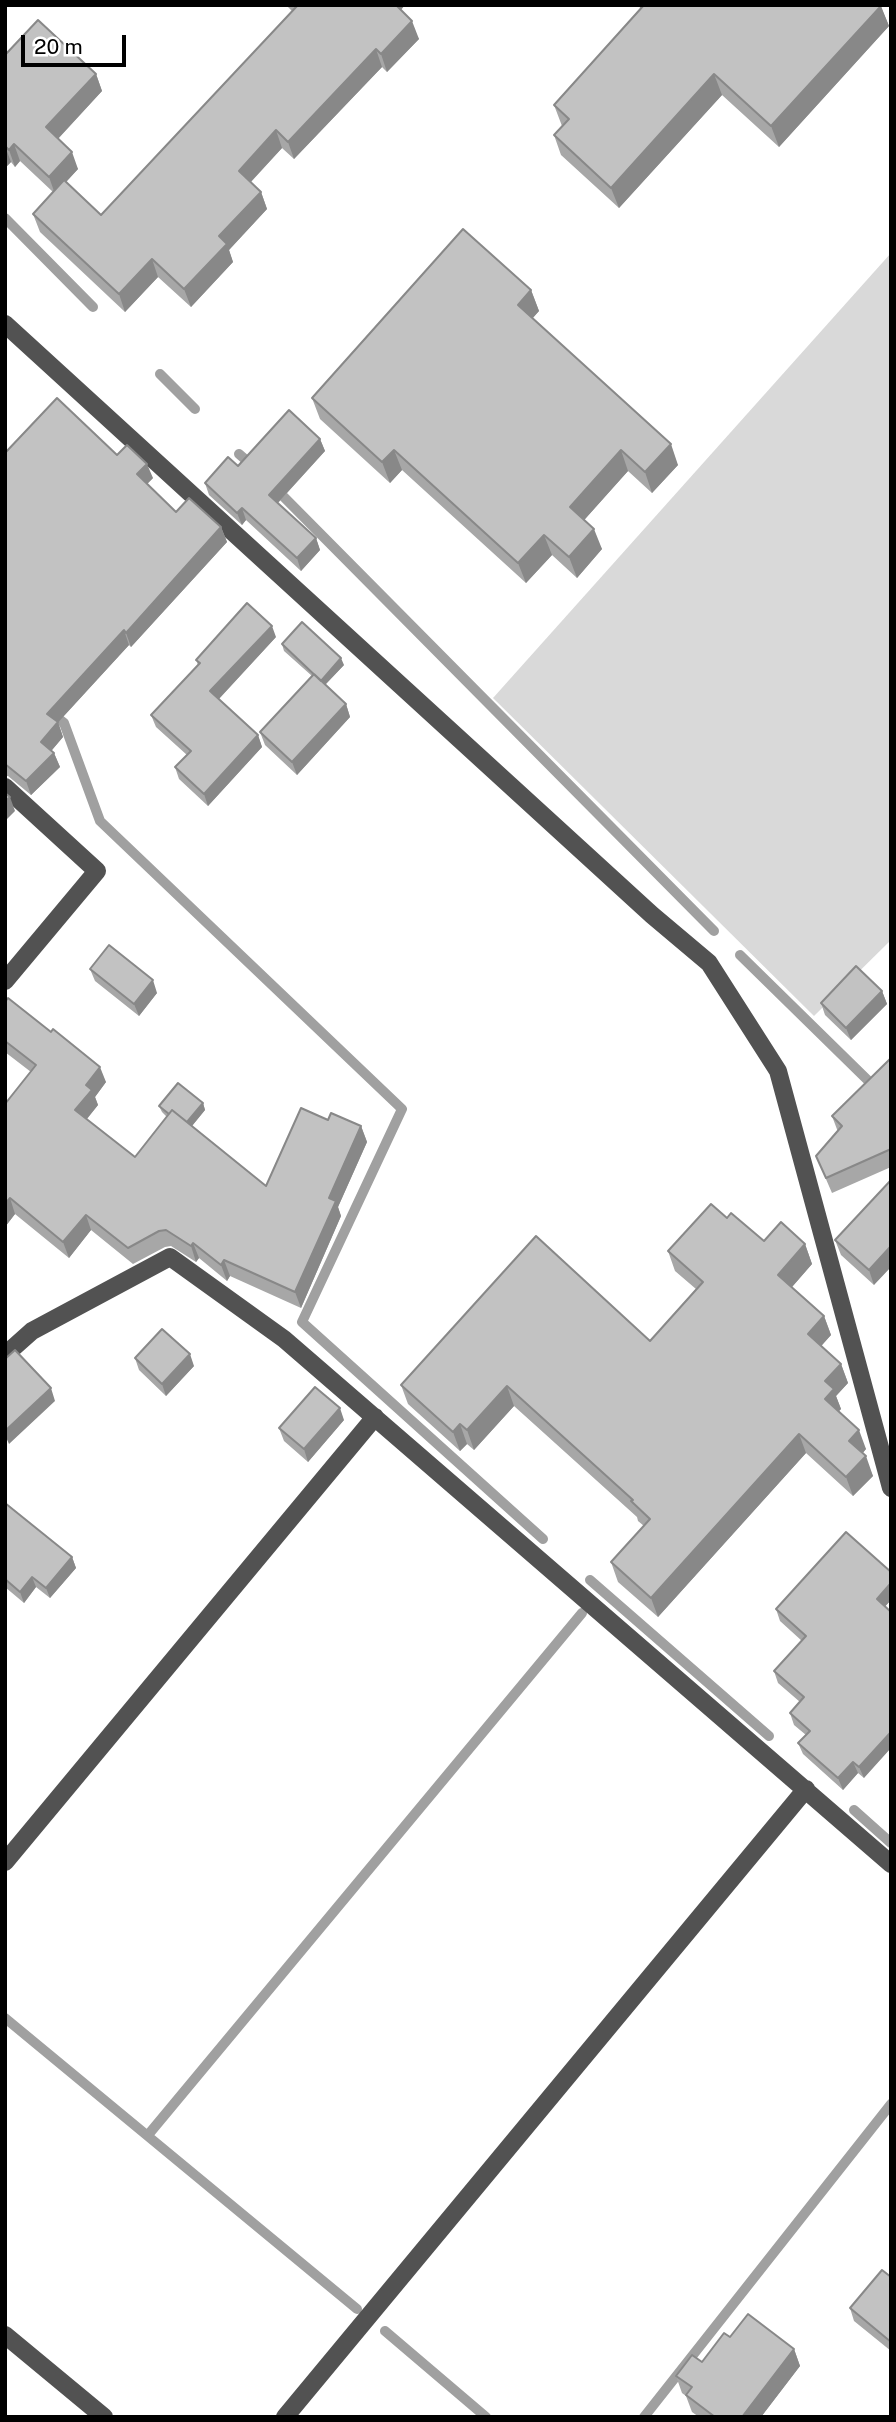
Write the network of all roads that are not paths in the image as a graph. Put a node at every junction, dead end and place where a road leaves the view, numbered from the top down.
1 (5, 324) edge
2 (5, 787) edge
3 (5, 981) edge
4 (5, 1354) edge
5 (375, 1417) junction
6 (891, 1488) edge
7 (806, 1789) junction
8 (5, 1862) edge
9 (891, 1864) edge
10 (5, 2335) edge
11 (104, 2417) edge
12 (285, 2417) edge

1 - 6 street
2 - 3 street
4 - 5 street
5 - 7 street
5 - 8 street
7 - 9 street
7 - 12 street
10 - 11 street

